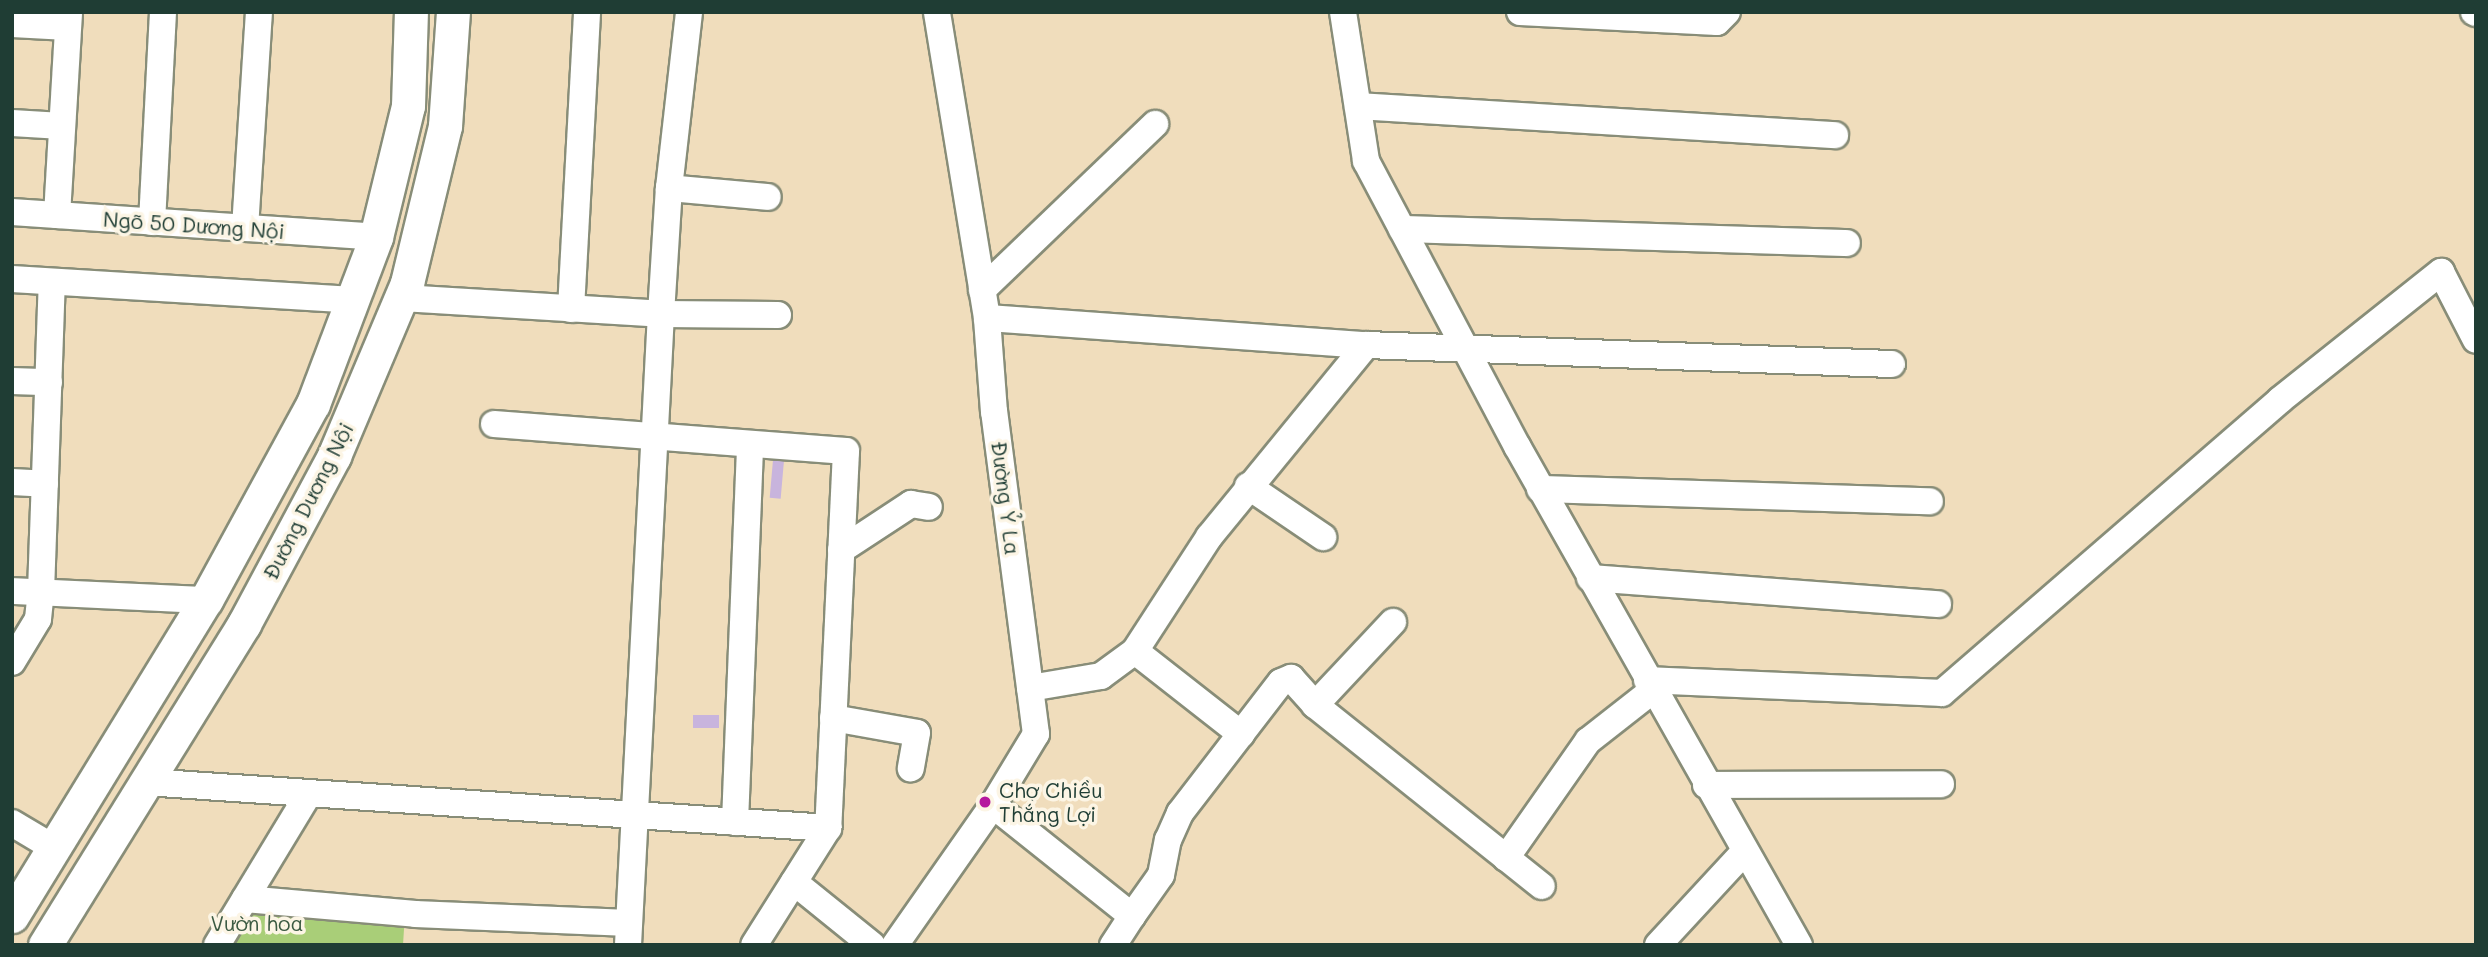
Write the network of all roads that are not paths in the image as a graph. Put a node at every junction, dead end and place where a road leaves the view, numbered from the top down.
1 (163, 12) edge
2 (259, 12) edge
3 (411, 12) edge
4 (453, 12) edge
5 (587, 12) edge
6 (689, 12) edge
7 (937, 12) edge
8 (1343, 12) edge
9 (1520, 12) edge
10 (1727, 12) edge
11 (68, 20) edge
12 (12, 24) edge
13 (1358, 106) junction
14 (12, 123) edge
15 (1155, 124) dead end
16 (62, 126) junction
17 (1835, 135) dead end
18 (669, 188) junction
19 (768, 197) dead end
20 (12, 212) edge
21 (57, 215) junction
22 (152, 222) junction
23 (245, 228) junction
24 (1402, 229) junction
25 (376, 237) junction
26 (1847, 243) dead end
27 (12, 279) edge
28 (52, 282) junction
29 (982, 290) junction
30 (402, 298) junction
31 (353, 300) junction
32 (571, 309) junction
33 (661, 314) junction
34 (778, 315) dead end
35 (987, 318) junction
36 (2476, 340) edge
37 (1366, 345) junction
38 (1466, 350) junction
39 (1892, 364) dead end
40 (12, 381) edge
41 (49, 382) junction
42 (494, 424) dead end
43 (654, 437) junction
44 (750, 444) junction
45 (12, 482) edge
46 (45, 484) junction
47 (1248, 485) junction
48 (1541, 489) junction
49 (1930, 501) dead end
50 (929, 507) dead end
51 (1323, 537) dead end
52 (841, 550) junction
53 (1590, 578) junction
54 (12, 591) edge
55 (41, 592) junction
56 (206, 600) junction
57 (1938, 604) dead end
58 (1392, 622) dead end
59 (244, 624) junction
60 (1135, 651) junction
61 (12, 662) edge
62 (1650, 685) junction
63 (1030, 688) junction
64 (1315, 705) junction
65 (833, 718) junction
66 (1241, 734) junction
67 (911, 768) dead end
68 (145, 782) junction
69 (1941, 784) dead end
70 (1706, 785) junction
71 (308, 795) junction
72 (993, 806) junction
73 (635, 816) junction
74 (735, 822) junction
75 (12, 823) edge
76 (828, 828) junction
77 (54, 848) junction
78 (1744, 852) junction
79 (1506, 858) junction
80 (793, 882) junction
81 (1542, 886) dead end
82 (245, 899) junction
83 (12, 916) edge
84 (1132, 916) junction
85 (629, 934) edge
86 (45, 945) edge
87 (217, 945) edge
88 (754, 945) edge
89 (872, 945) edge
90 (895, 945) edge
91 (1114, 945) edge
92 (1658, 945) edge
93 (1799, 945) edge

1 - 22 street
2 - 23 street
3 - 25 main road, Đường Dương Nội
4 - 30 main road, Đường Dương Nội
5 - 32 street
6 - 18 street
7 - 29 street, Đường Ỷ La
8 - 13 street
9 - 10 street
11 - 12 street
11 - 16 street
13 - 17 street
13 - 24 street
14 - 16 street
15 - 29 street
16 - 21 street
18 - 19 street
18 - 33 street
20 - 21 street, Ngõ 50 Dương Nội
21 - 22 street, Ngõ 50 Dương Nội
22 - 23 street, Ngõ 50 Dương Nội
23 - 25 street, Ngõ 50 Dương Nội
24 - 26 street
24 - 38 street
25 - 31 main road, Đường Dương Nội
27 - 28 street
28 - 31 street
28 - 41 street
29 - 35 street, Đường Ỷ La
30 - 32 street
30 - 59 main road, Đường Dương Nội
31 - 56 main road, Đường Dương Nội
32 - 33 street
33 - 34 street
33 - 43 street
35 - 37 street
35 - 63 street, Đường Ỷ La
36 - 62 street
37 - 38 street
37 - 47 street
38 - 39 street
38 - 48 street
40 - 41 street
41 - 46 street
42 - 43 street
43 - 44 street
43 - 73 street
44 - 52 street
44 - 74 street
45 - 46 street
46 - 55 street
47 - 51 street
47 - 60 street
48 - 49 street
48 - 53 street
50 - 52 street
52 - 65 street
53 - 57 street
53 - 62 street
54 - 55 street
55 - 56 street
55 - 61 street
56 - 59 main road
56 - 77 main road, Đường Dương Nội
58 - 64 street
59 - 68 main road, Đường Dương Nội
60 - 63 street
60 - 66 street
62 - 70 street
62 - 79 street
63 - 72 street, Đường Ỷ La
64 - 66 street
64 - 79 street
65 - 67 street
65 - 76 street
66 - 84 street
68 - 71 street
68 - 86 main road, Đường Dương Nội
69 - 70 street
70 - 78 street
71 - 73 street
71 - 82 street
72 - 84 street
72 - 90 street, Đường Ỷ La
73 - 74 street
73 - 85 street
74 - 76 street
75 - 77 street
76 - 80 street
77 - 83 main road, Đường Dương Nội
78 - 92 street
78 - 93 street
79 - 81 street
80 - 88 street
80 - 89 street
82 - 85 street
82 - 87 street
84 - 91 street

